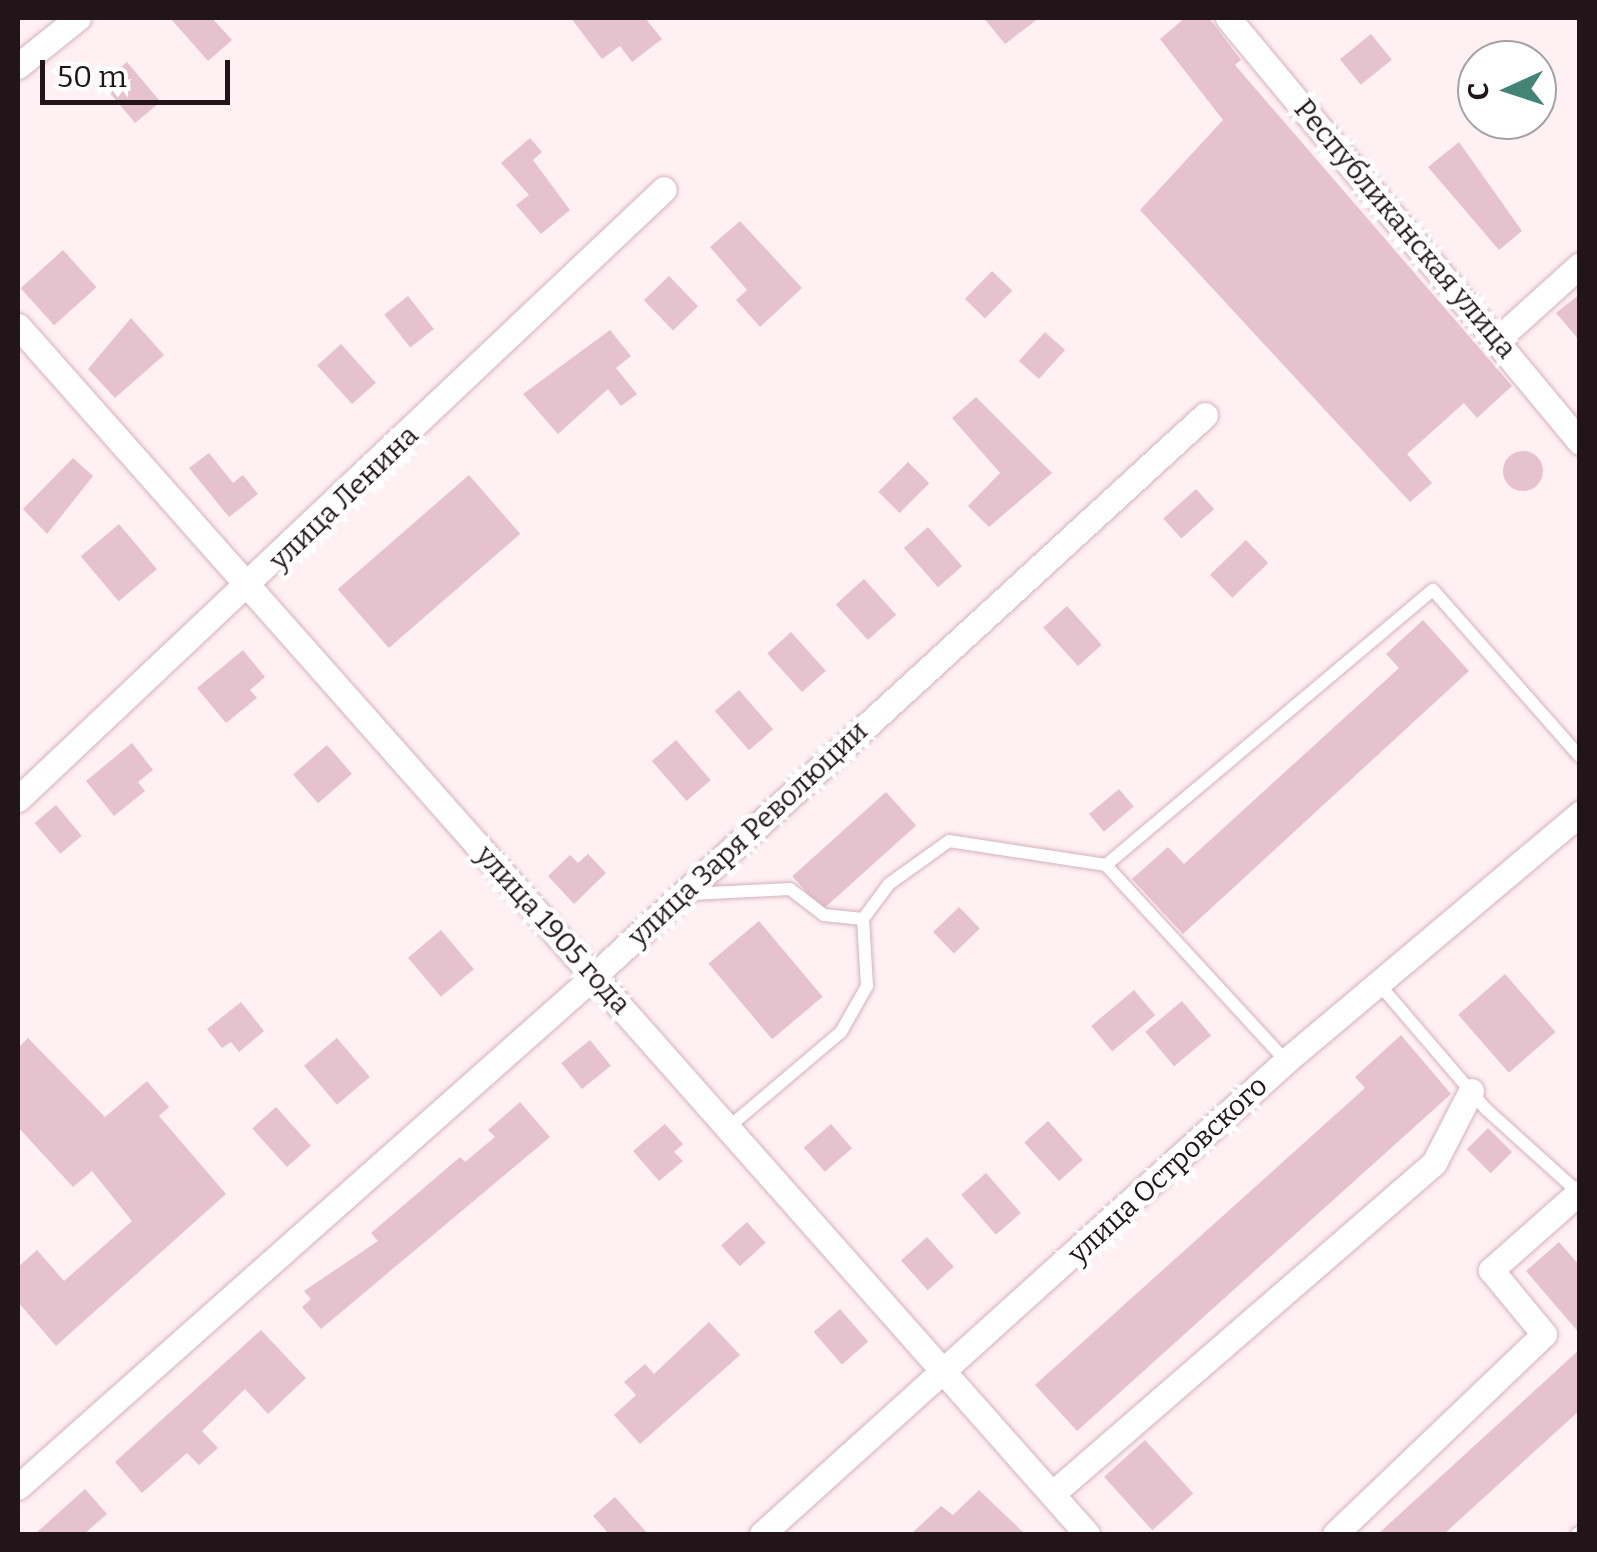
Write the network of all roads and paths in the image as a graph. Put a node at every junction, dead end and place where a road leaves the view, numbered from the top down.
1 (78, 18) edge
2 (1228, 18) edge
3 (18, 66) edge
4 (664, 190) dead end
5 (1580, 266) edge
6 (18, 326) edge
7 (1498, 340) junction
8 (1205, 415) dead end
9 (1580, 442) edge
10 (246, 592) junction
11 (1580, 757) edge
12 (18, 799) edge
13 (1580, 813) edge
14 (1106, 866) junction
15 (682, 894) junction
16 (863, 919) junction
17 (594, 974) junction
18 (1378, 984) junction
19 (1286, 1062) junction
20 (1470, 1091) junction
21 (730, 1126) junction
22 (1579, 1194) edge
23 (948, 1372) junction
24 (18, 1486) edge
25 (1052, 1494) junction
26 (762, 1534) edge
27 (1087, 1534) edge
28 (1335, 1534) edge

1 - 3 street
2 - 7 street, Республиканская улица
4 - 10 street, улица Ленина
5 - 7 street
6 - 10 street, улица 1905 года
7 - 9 street, Республиканская улица
8 - 15 street, улица Заря Революции
10 - 12 street, улица Ленина
10 - 17 street, улица 1905 года
11 - 14 lane
13 - 18 street, улица Островского
14 - 16 lane
14 - 19 lane
15 - 16 lane
15 - 17 street, улица Заря Революции
16 - 21 lane
17 - 21 street, улица 1905 года
17 - 24 street, улица Заря Революции
18 - 19 street, улица Островского
18 - 20 lane
19 - 23 street, улица Островского
20 - 22 lane
20 - 25 street
21 - 23 street, улица 1905 года
22 - 28 street
23 - 25 street, улица 1905 года
23 - 26 street, улица Островского
25 - 27 street, улица 1905 года

